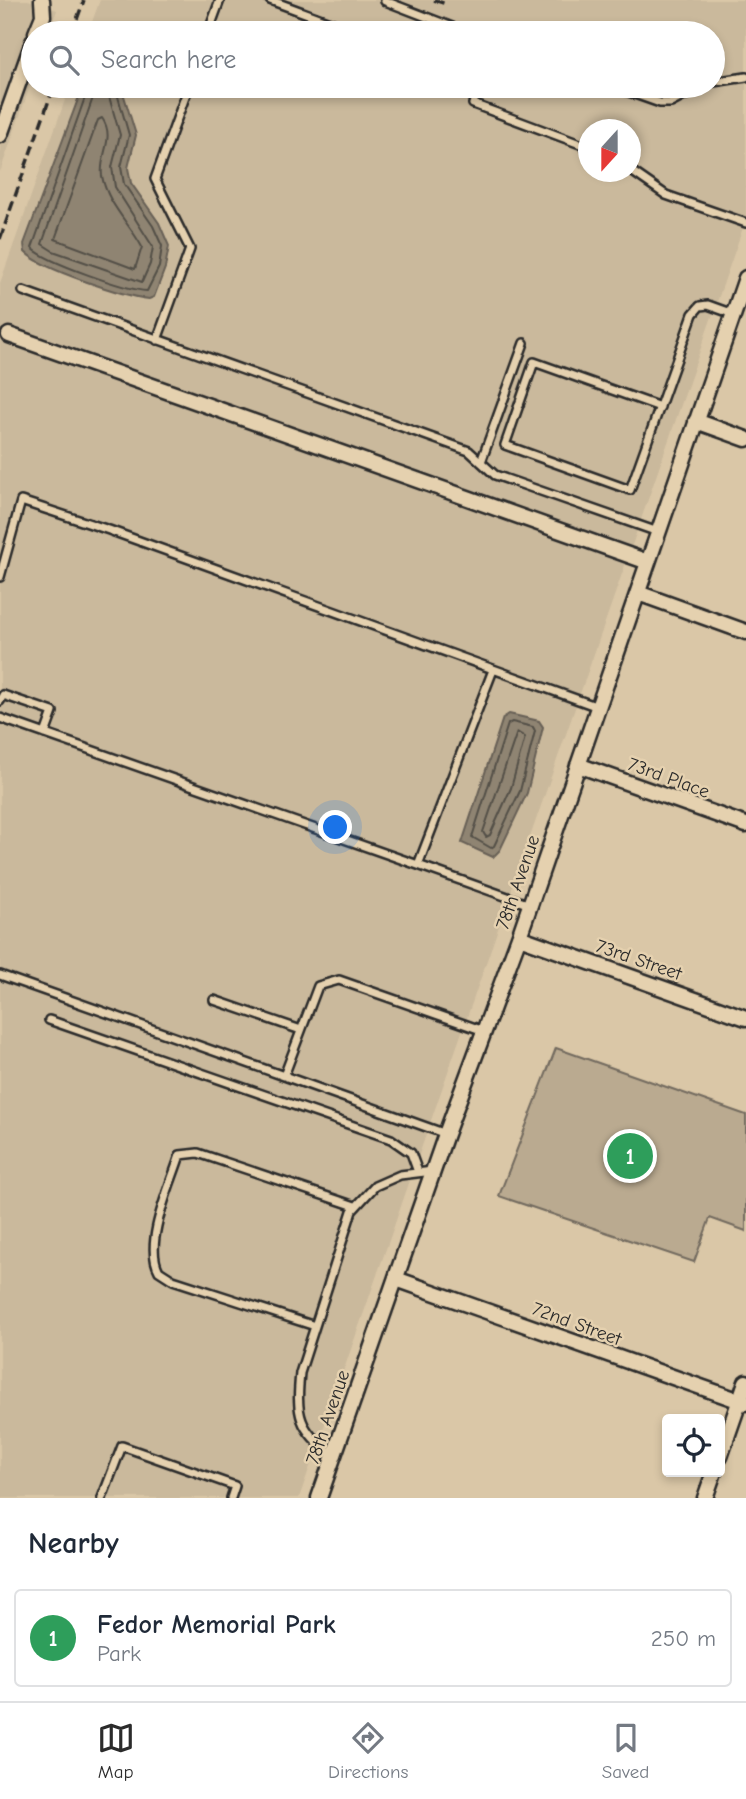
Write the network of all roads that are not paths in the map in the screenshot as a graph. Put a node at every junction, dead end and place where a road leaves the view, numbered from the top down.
1 (42, 0) edge
2 (220, 0) edge
3 (270, 0) edge
4 (385, 1) edge
5 (41, 21) edge
6 (212, 21) edge
7 (327, 21) edge
8 (437, 21) edge
9 (21, 76) edge
10 (746, 77) edge
11 (725, 80) edge
12 (185, 98) edge
13 (475, 98) edge
14 (646, 98) edge
15 (680, 98) edge
16 (0, 135) edge
17 (578, 143) edge
18 (641, 177) edge
19 (746, 223) edge
20 (746, 278) edge
21 (23, 291) dead end
22 (733, 314) junction
23 (9, 335) dead end
24 (157, 340) junction
25 (524, 343) dead end
26 (660, 407) junction
27 (696, 421) junction
28 (746, 439) edge
29 (481, 462) junction
30 (659, 532) junction
31 (648, 562) junction
32 (0, 577) edge
33 (638, 593) junction
34 (746, 632) edge
35 (493, 670) junction
36 (1, 696) edge
37 (598, 707) junction
38 (0, 719) edge
39 (45, 734) junction
40 (578, 765) junction
41 (746, 825) edge
42 (418, 865) junction
43 (530, 905) junction
44 (519, 937) junction
45 (0, 975) edge
46 (214, 1000) dead end
47 (746, 1017) edge
48 (49, 1020) dead end
49 (301, 1030) junction
50 (485, 1031) junction
51 (284, 1076) junction
52 (446, 1134) junction
53 (426, 1172) junction
54 (355, 1206) junction
55 (396, 1279) junction
56 (315, 1326) junction
57 (746, 1382) edge
58 (743, 1402) edge
59 (725, 1445) edge
60 (334, 1455) junction
61 (713, 1477) edge
62 (102, 1498) edge
63 (231, 1498) edge
64 (319, 1498) edge
65 (705, 1498) edge

1 - 5 street
2 - 6 lane
3 - 7 lane
4 - 8 lane
9 - 16 street
10 - 11 lane
12 - 24 lane
13 - 17 lane
14 - 15 lane
18 - 19 lane
20 - 22 street, 78th Avenue
21 - 24 lane
22 - 26 lane
22 - 27 street, 78th Avenue
23 - 31 street
24 - 29 lane
25 - 29 lane
26 - 26 lane
27 - 28 street
27 - 30 street, 78th Avenue
29 - 30 lane
30 - 31 street, 78th Avenue
31 - 33 street, 78th Avenue
32 - 35 lane
33 - 34 street
33 - 37 street, 78th Avenue
35 - 37 lane
35 - 42 lane
36 - 39 lane
37 - 40 street, 78th Avenue
38 - 39 lane
39 - 42 lane
40 - 41 street, 73rd Place
40 - 43 street, 78th Avenue
42 - 43 lane
43 - 44 street, 78th Avenue
44 - 47 street, 73rd Street
44 - 50 street, 78th Avenue
45 - 51 lane
46 - 49 lane
48 - 53 lane
49 - 50 lane
49 - 51 lane
50 - 52 street, 78th Avenue
51 - 52 lane
52 - 53 street, 78th Avenue
53 - 54 lane
53 - 55 street, 78th Avenue
54 - 56 lane
54 - 56 lane
55 - 58 street, 72nd Street
55 - 60 street, 78th Avenue
56 - 60 lane
57 - 58 street
58 - 59 street
60 - 64 street, 78th Avenue
61 - 65 street
62 - 63 lane

